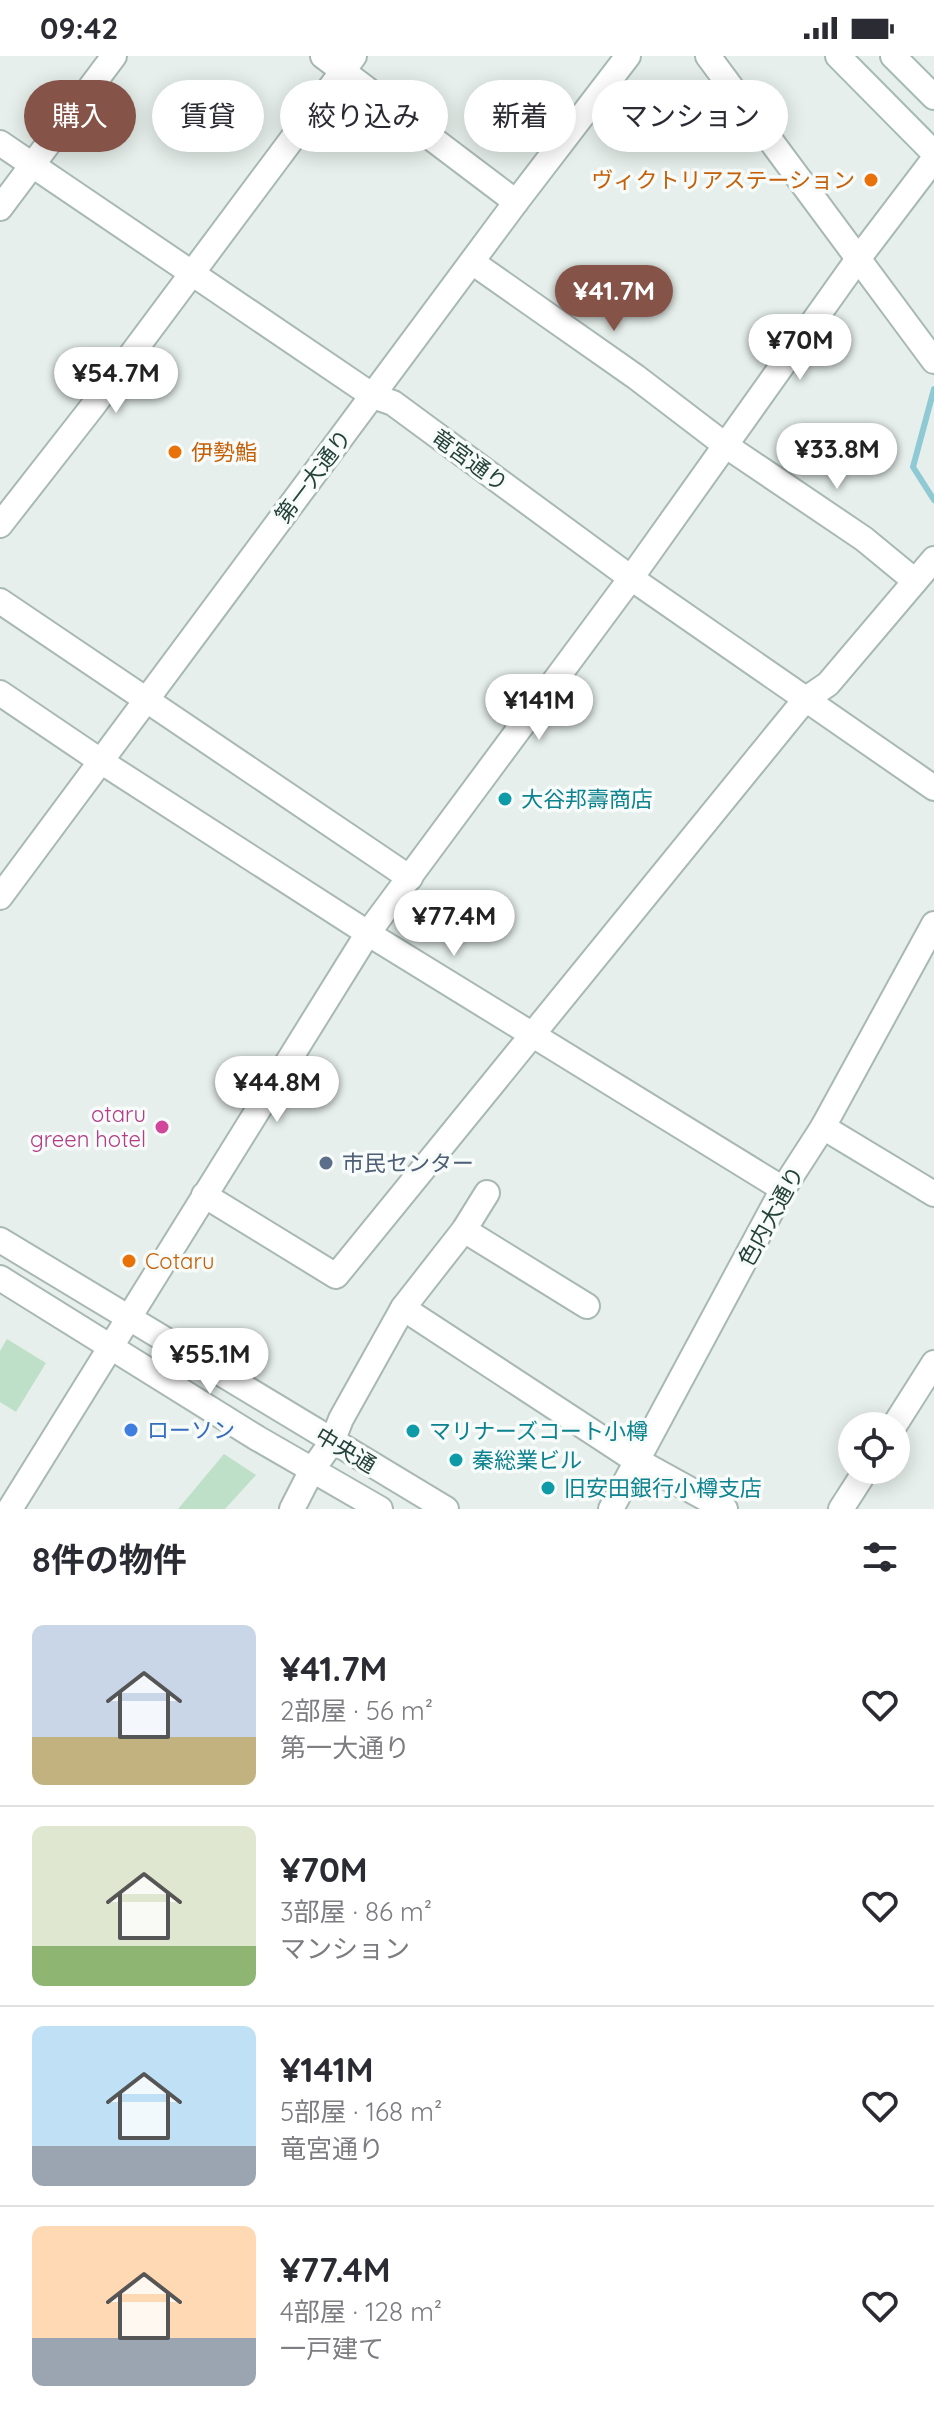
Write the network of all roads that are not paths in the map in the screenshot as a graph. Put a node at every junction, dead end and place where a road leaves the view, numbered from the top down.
1 (114, 56) edge
2 (323, 56) edge
3 (628, 56) edge
4 (708, 56) edge
5 (838, 56) edge
6 (893, 56) edge
7 (348, 64) edge
8 (934, 97) edge
9 (0, 143) edge
10 (934, 156) edge
11 (32, 166) junction
12 (516, 202) junction
13 (0, 208) edge
14 (858, 259) junction
15 (472, 262) junction
16 (192, 274) junction
17 (934, 361) edge
18 (373, 396) junction
19 (725, 445) junction
20 (0, 525) edge
21 (934, 559) edge
22 (631, 578) junction
23 (915, 581) junction
24 (0, 601) edge
25 (0, 693) edge
26 (806, 699) junction
27 (147, 700) junction
28 (102, 762) junction
29 (934, 788) edge
30 (410, 878) junction
31 (0, 897) edge
32 (934, 924) edge
33 (368, 933) junction
34 (532, 1033) junction
35 (823, 1127) junction
36 (783, 1189) junction
37 (487, 1193) dead end
38 (934, 1194) edge
39 (204, 1195) junction
40 (464, 1230) junction
41 (0, 1240) edge
42 (0, 1278) edge
43 (587, 1306) dead end
44 (403, 1308) junction
45 (127, 1318) junction
46 (110, 1347) junction
47 (934, 1363) edge
48 (903, 1412) edge
49 (332, 1442) junction
50 (639, 1462) junction
51 (312, 1470) junction
52 (857, 1484) edge
53 (10, 1509) edge
54 (292, 1509) edge
55 (380, 1509) edge
56 (446, 1509) edge
57 (611, 1509) edge
58 (725, 1509) edge
59 (841, 1509) edge

1 - 11 street
2 - 7 street
3 - 12 street, 第一大通り
4 - 14 street
5 - 10 street
6 - 8 street
7 - 12 street
7 - 16 street
9 - 11 street, 竜宮通り
10 - 14 street
11 - 13 street
11 - 16 street, 竜宮通り
12 - 15 street, 第一大通り
14 - 17 street
14 - 19 street
15 - 18 street, 第一大通り
15 - 19 street
16 - 18 street, 竜宮通り
16 - 20 street
18 - 22 street, 竜宮通り
18 - 27 street, 第一大通り
19 - 22 street
19 - 23 street
21 - 23 street
22 - 26 street, 竜宮通り
22 - 30 street
23 - 26 street
24 - 27 street
25 - 28 street
26 - 29 street, 竜宮通り
26 - 34 street
27 - 28 street, 第一大通り
27 - 30 street
28 - 31 street, 第一大通り
28 - 33 street
30 - 33 street
32 - 35 street, 色内大通り
33 - 34 street
33 - 39 street
34 - 36 street
34 - 39 street
35 - 36 street, 色内大通り
35 - 38 street
36 - 50 street, 色内大通り
37 - 40 street
39 - 45 street
40 - 43 street
40 - 44 street
41 - 45 street, 中央通
42 - 46 street, 中央通
44 - 49 street
44 - 50 street
45 - 46 street
45 - 49 street, 中央通
46 - 51 street, 中央通
46 - 53 street
47 - 48 street
49 - 51 street
49 - 56 street, 中央通
50 - 57 street, 色内大通り
50 - 58 street
51 - 54 street
51 - 55 street, 中央通
52 - 59 street

